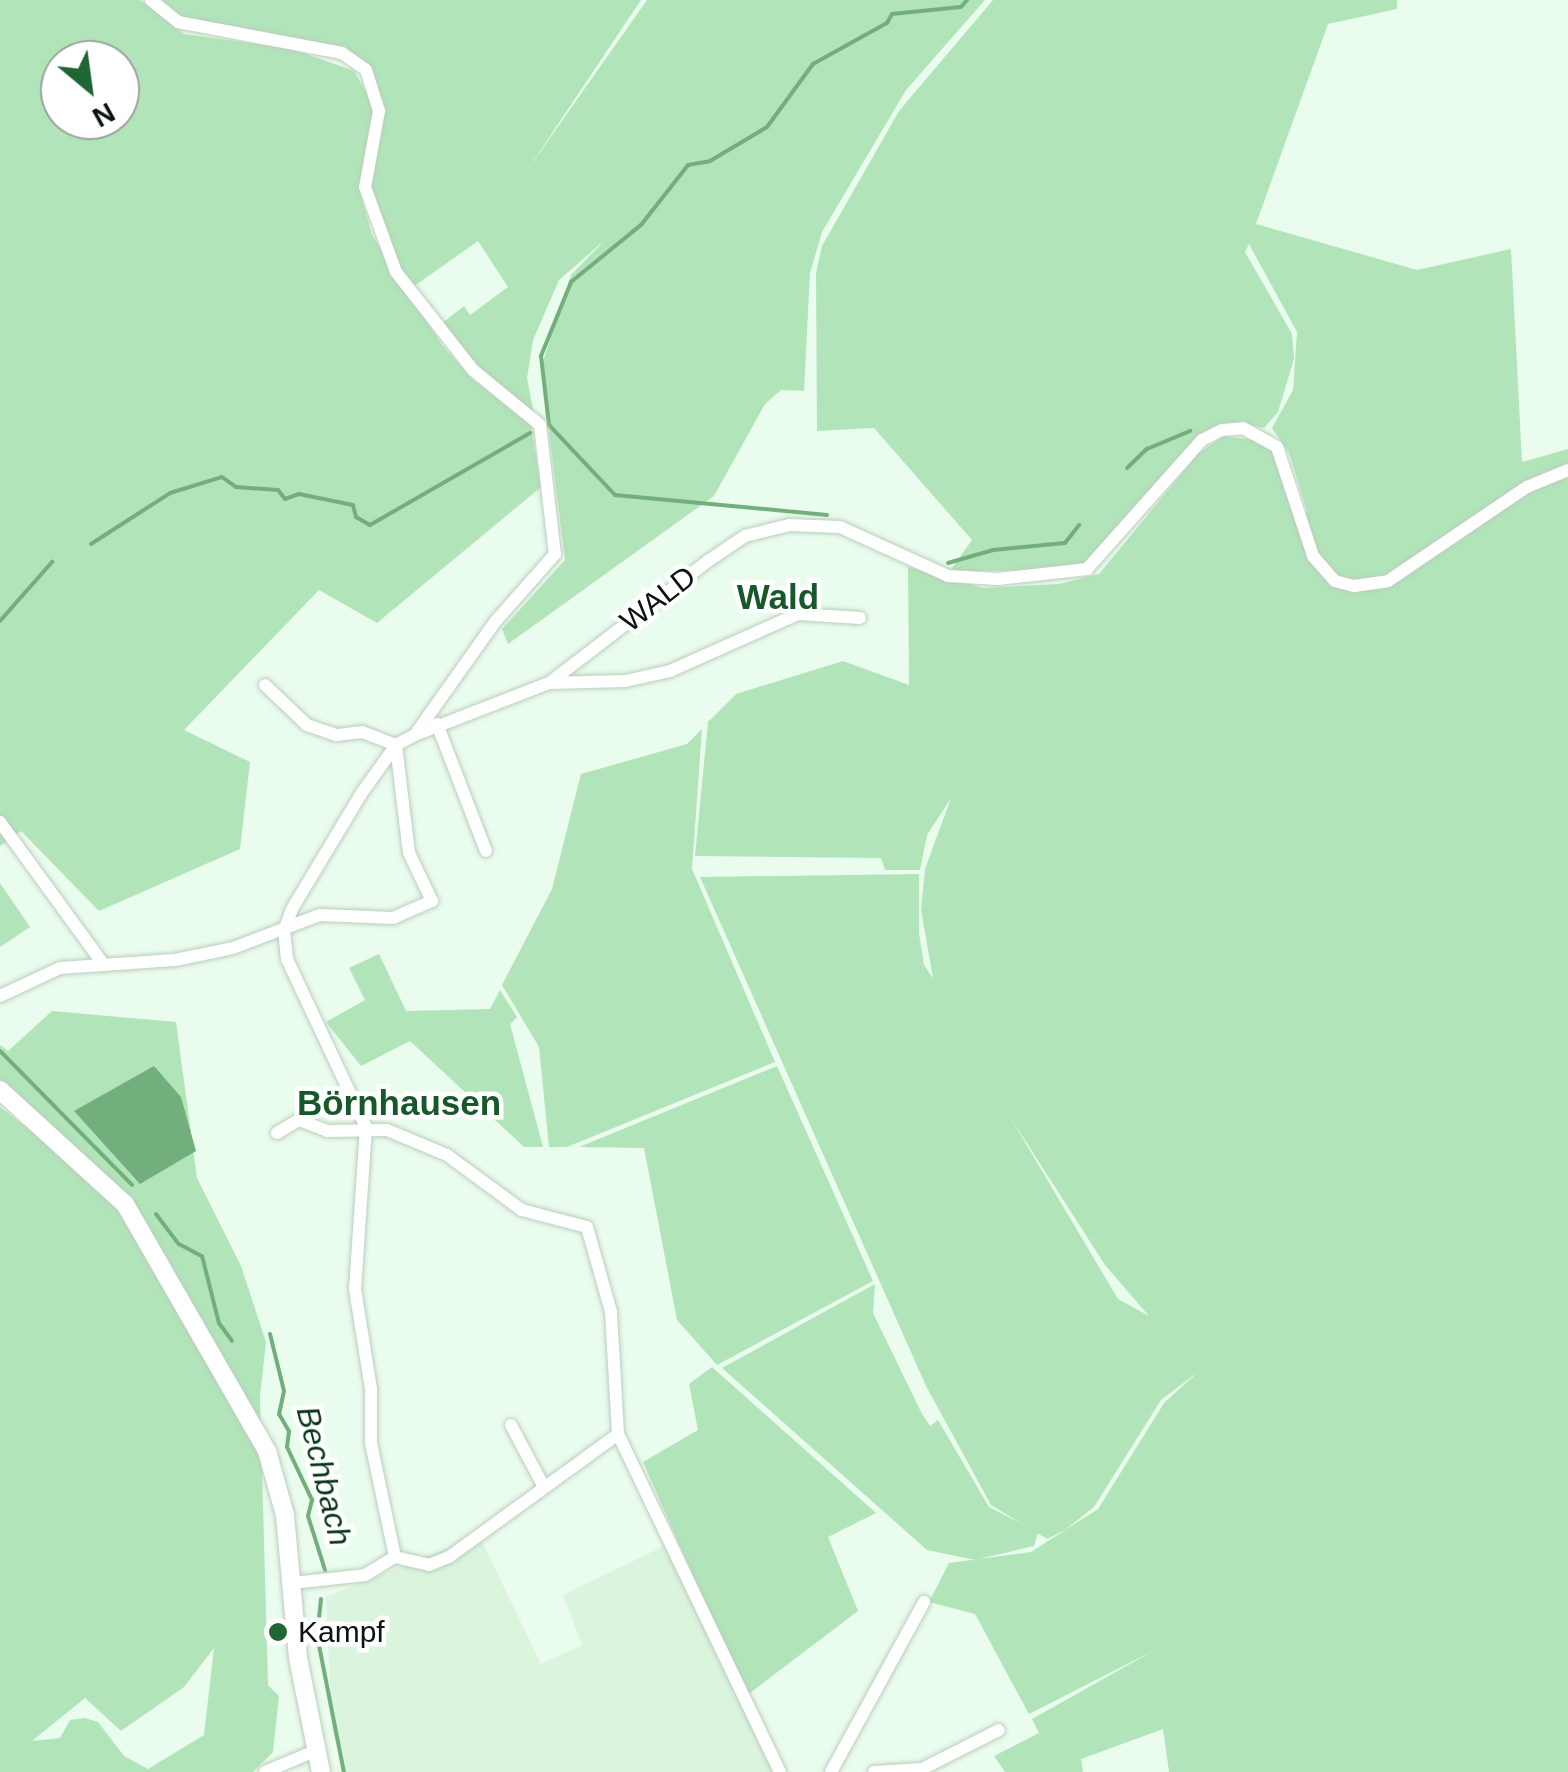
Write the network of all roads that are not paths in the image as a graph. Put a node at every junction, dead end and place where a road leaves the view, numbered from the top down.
1 (151, 0) edge
2 (1568, 470) edge
3 (860, 618) dead end
4 (549, 683) junction
5 (265, 685) dead end
6 (437, 724) junction
7 (414, 735) junction
8 (396, 745) junction
9 (0, 822) edge
10 (486, 851) dead end
11 (284, 930) junction
12 (101, 961) junction
13 (0, 996) edge
14 (0, 1090) edge
15 (366, 1127) junction
16 (277, 1134) dead end
17 (512, 1424) dead end
18 (618, 1434) junction
19 (544, 1487) junction
20 (395, 1557) junction
21 (293, 1578) junction
22 (924, 1602) dead end
23 (1000, 1730) dead end
24 (315, 1751) junction
25 (265, 1772) edge
26 (321, 1772) edge
27 (780, 1772) edge
28 (831, 1772) edge
29 (874, 1772) edge

1 - 7 street
2 - 4 street, WALD
3 - 4 street, WALD
4 - 6 street
5 - 8 street
6 - 7 street
6 - 10 street
7 - 8 street
8 - 11 street
8 - 11 street
9 - 12 street
11 - 12 street
11 - 15 street
12 - 13 street
14 - 21 main road
15 - 16 street
15 - 18 street
15 - 20 street
17 - 19 street
18 - 19 street
18 - 27 street
19 - 20 street
20 - 21 street
21 - 24 main road
22 - 28 street
23 - 29 street
24 - 25 street
24 - 26 main road

